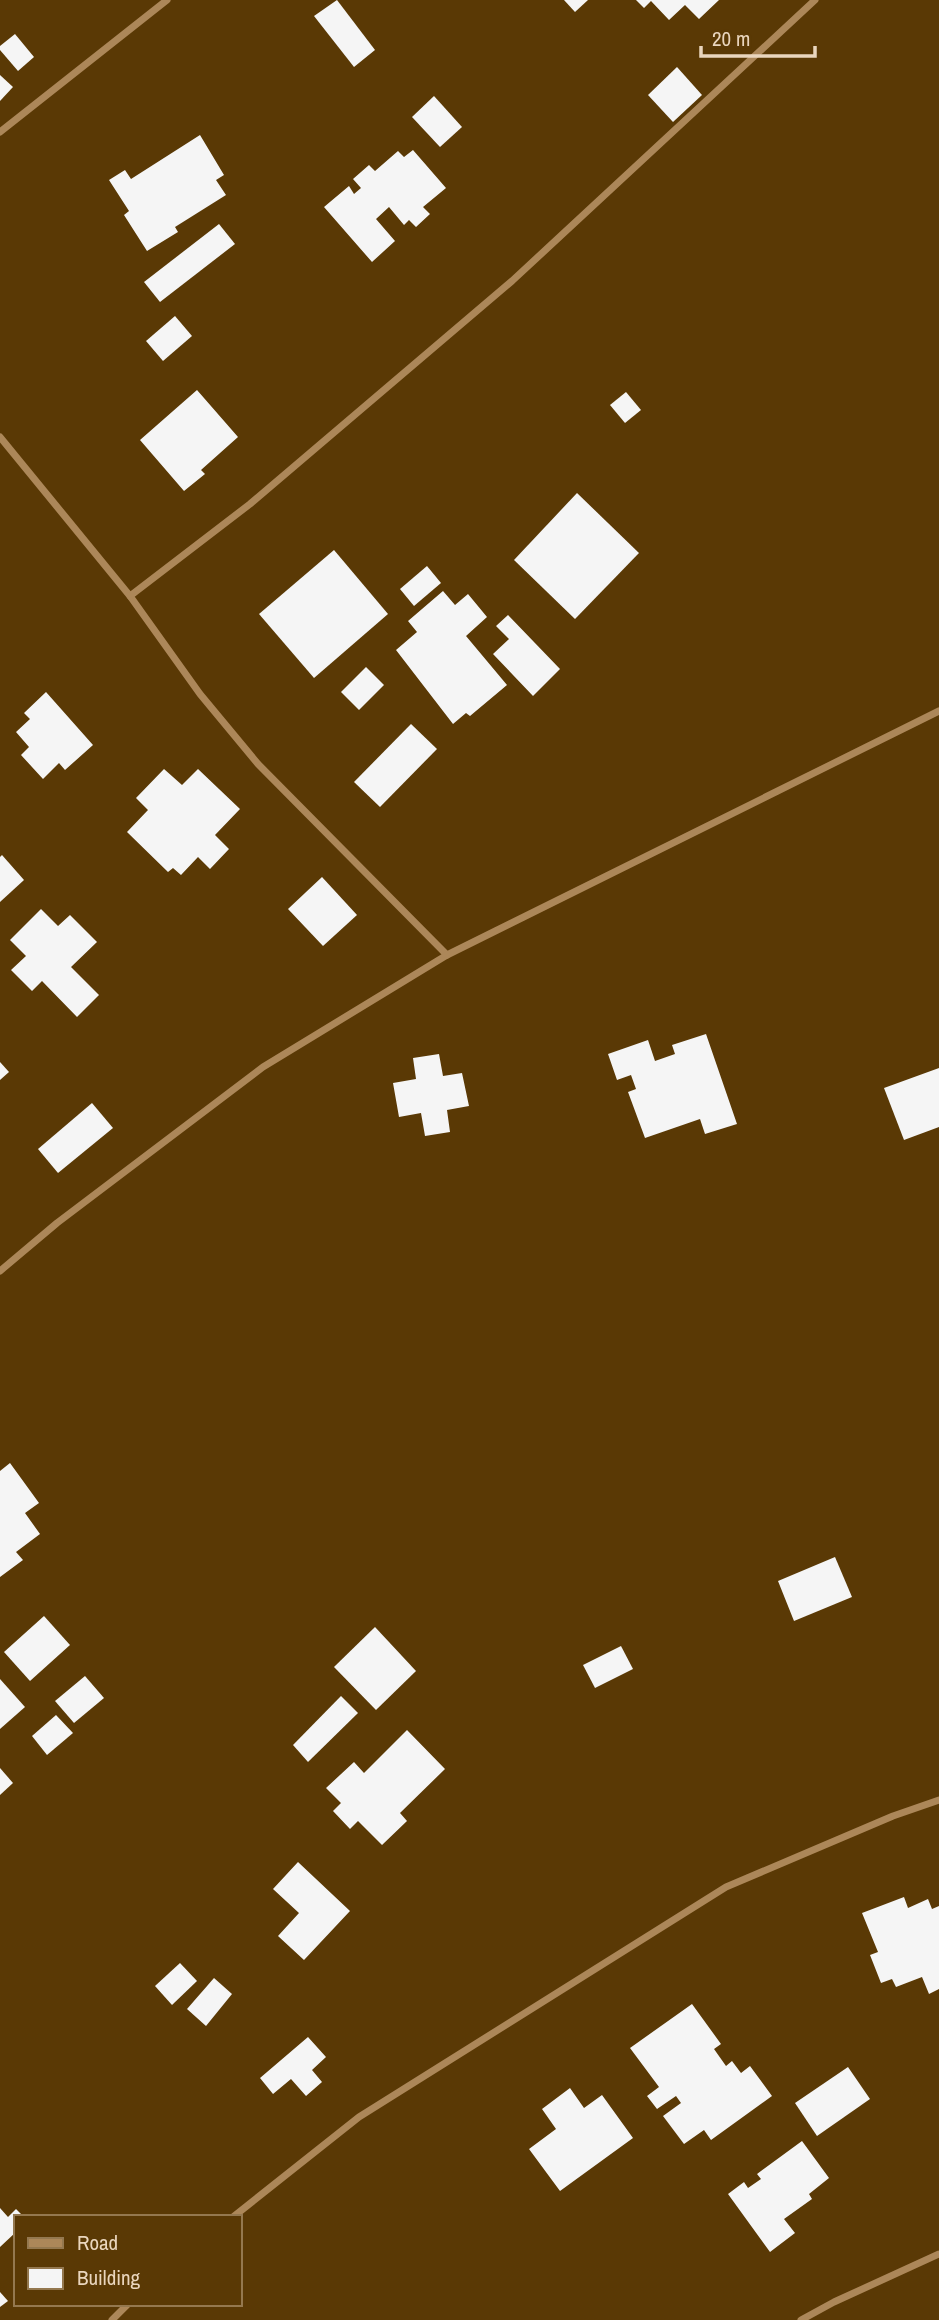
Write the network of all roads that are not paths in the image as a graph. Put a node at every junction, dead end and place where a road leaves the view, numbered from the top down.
1 (167, 0) edge
2 (815, 0) edge
3 (0, 132) edge
4 (0, 437) edge
5 (130, 596) junction
6 (939, 711) edge
7 (447, 956) junction
8 (0, 1271) edge
9 (939, 1800) edge
10 (236, 2215) edge
11 (939, 2254) edge
12 (126, 2306) edge
13 (111, 2320) edge
14 (801, 2320) edge

1 - 3 street
2 - 5 street
4 - 5 street
5 - 7 street
6 - 7 street
7 - 8 street
9 - 10 street
11 - 14 street
12 - 13 street

